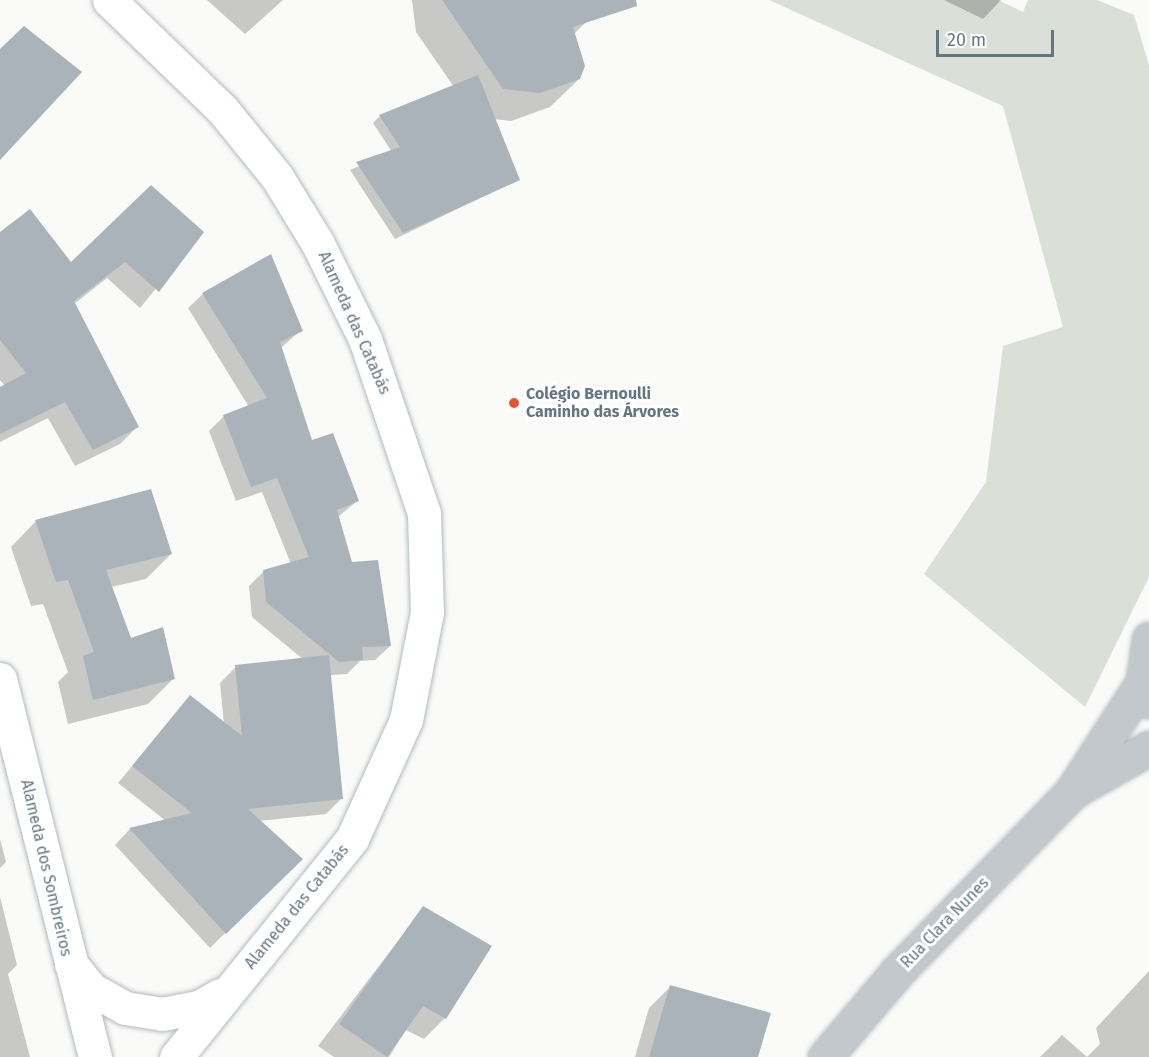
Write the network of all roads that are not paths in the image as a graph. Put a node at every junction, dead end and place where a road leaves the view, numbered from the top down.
1 (109, 0) edge
2 (1149, 639) edge
3 (0, 679) edge
4 (1146, 692) edge
5 (1149, 748) edge
6 (1071, 793) junction
7 (68, 959) junction
8 (231, 987) junction
9 (95, 1057) edge
10 (176, 1057) edge
11 (825, 1057) edge

1 - 8 street, Alameda das Catabás
2 - 4 street
3 - 7 street, Alameda dos Sombreiros
4 - 6 street, Rua Clara Nunes
5 - 6 street, Rua Clara Nunes
6 - 11 street, Rua Clara Nunes
7 - 8 street, Alameda das Catabás
7 - 9 street, Alameda dos Sombreiros
8 - 10 street, Alameda das Catabás

